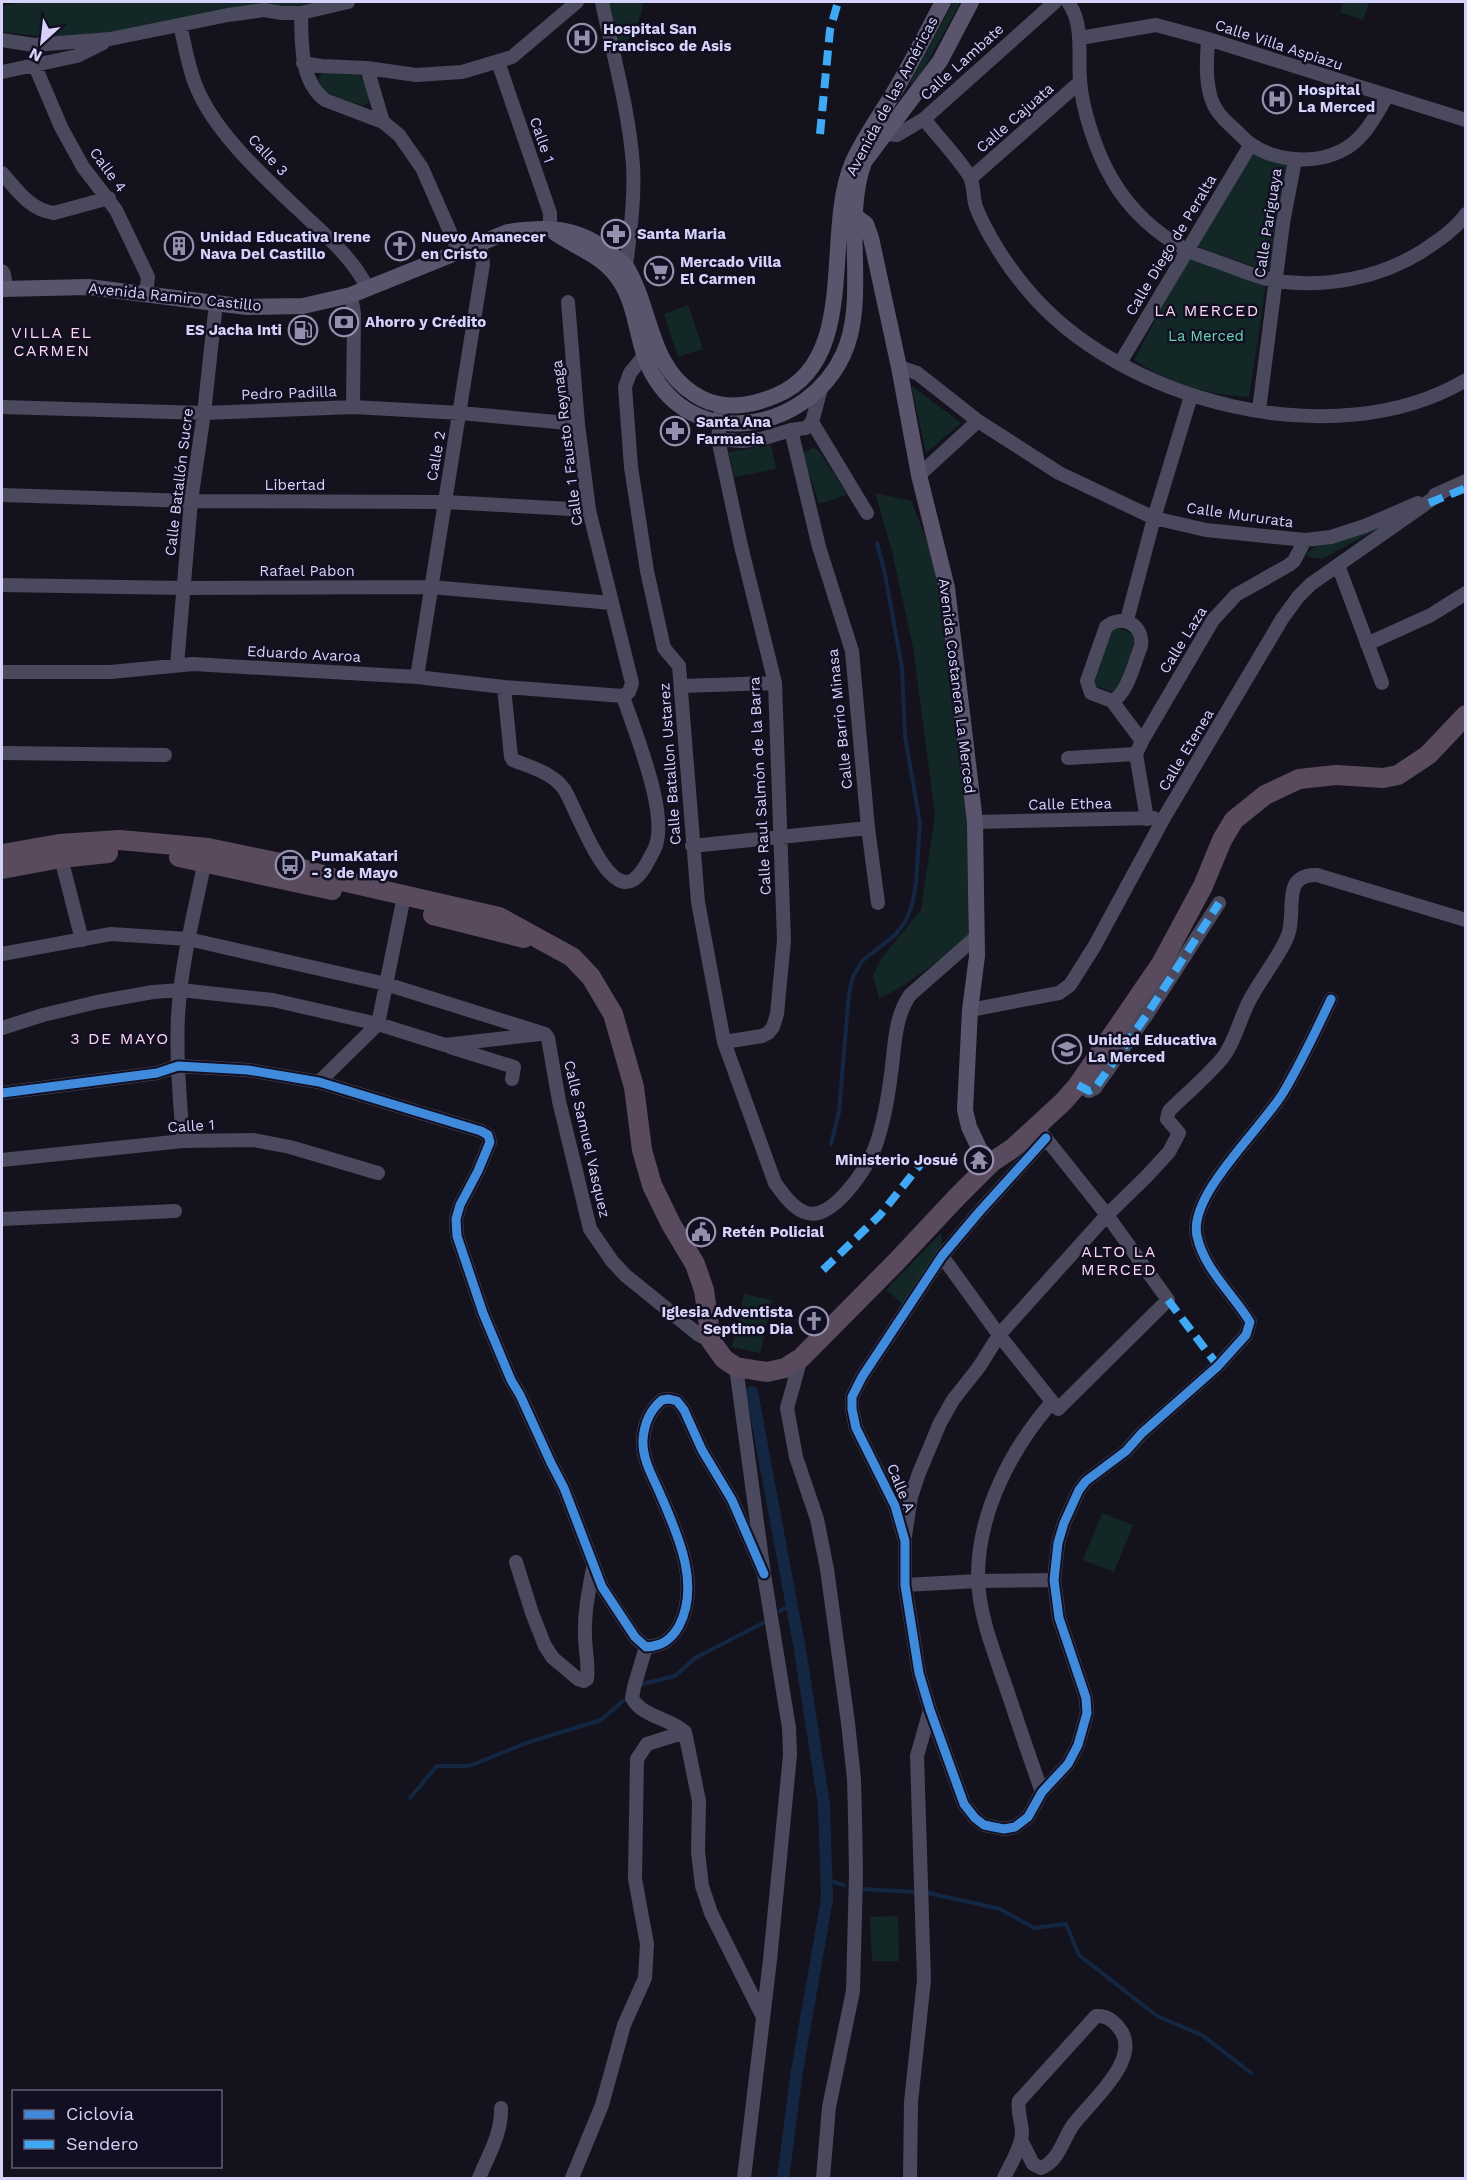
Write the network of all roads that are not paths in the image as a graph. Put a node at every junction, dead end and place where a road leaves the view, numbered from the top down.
1 (348, 2) edge
2 (577, 2) edge
3 (602, 2) edge
4 (943, 2) edge
5 (971, 2) edge
6 (1055, 2) edge
7 (1068, 2) edge
8 (301, 12) junction
9 (180, 24) junction
10 (1080, 38) junction
11 (110, 39) junction
12 (1208, 39) junction
13 (2, 40) edge
14 (498, 62) junction
15 (303, 63) junction
16 (35, 66) junction
17 (367, 68) junction
18 (2, 72) edge
19 (1080, 82) junction
20 (1387, 96) junction
21 (924, 119) junction
22 (1466, 120) edge
23 (383, 122) junction
24 (879, 130) junction
25 (1251, 144) junction
26 (1295, 160) junction
27 (2, 173) edge
28 (971, 178) junction
29 (109, 198) junction
30 (1466, 214) edge
31 (855, 216) junction
32 (839, 227) junction
33 (550, 230) junction
34 (480, 242) junction
35 (854, 249) junction
36 (1186, 250) junction
37 (459, 252) junction
38 (626, 266) junction
39 (2, 271) edge
40 (1275, 280) junction
41 (367, 287) junction
42 (4, 289) edge
43 (146, 294) junction
44 (351, 295) junction
45 (568, 302) dead end
46 (216, 303) junction
47 (651, 353) junction
48 (1120, 363) junction
49 (899, 367) junction
50 (1466, 380) edge
51 (667, 381) junction
52 (822, 385) junction
53 (1191, 396) junction
54 (722, 405) junction
55 (2, 407) edge
56 (353, 407) junction
57 (1259, 410) junction
58 (204, 413) junction
59 (460, 413) junction
60 (978, 421) junction
61 (812, 422) junction
62 (578, 424) junction
63 (791, 430) junction
64 (718, 431) junction
65 (919, 475) junction
66 (1466, 481) edge
67 (1441, 493) junction
68 (2, 495) edge
69 (191, 501) junction
70 (445, 502) junction
71 (589, 510) junction
72 (867, 513) dead end
73 (1154, 518) junction
74 (1305, 540) junction
75 (1338, 565) junction
76 (2, 585) edge
77 (431, 587) junction
78 (183, 588) junction
79 (1466, 593) edge
80 (611, 603) junction
81 (1127, 620) junction
82 (1367, 644) junction
83 (177, 665) junction
84 (2, 672) edge
85 (417, 676) junction
86 (775, 683) junction
87 (1382, 683) dead end
88 (682, 686) junction
89 (504, 687) junction
90 (623, 696) junction
91 (1112, 701) junction
92 (1466, 715) edge
93 (1142, 741) junction
94 (2, 753) edge
95 (1136, 754) junction
96 (165, 755) dead end
97 (1068, 758) dead end
98 (1165, 816) junction
99 (1147, 819) junction
100 (975, 822) junction
101 (868, 828) junction
102 (780, 837) junction
103 (693, 846) junction
104 (60, 851) junction
105 (2, 854) edge
106 (207, 855) junction
107 (2, 869) edge
108 (403, 900) junction
109 (878, 903) dead end
110 (1219, 903) dead end
111 (1466, 920) edge
112 (976, 937) junction
113 (188, 939) junction
114 (82, 940) junction
115 (2, 954) edge
116 (386, 984) junction
117 (180, 990) junction
118 (1331, 999) dead end
119 (970, 1010) junction
120 (378, 1024) junction
121 (2, 1028) edge
122 (545, 1034) junction
123 (724, 1042) junction
124 (446, 1045) junction
125 (178, 1066) junction
126 (512, 1080) dead end
127 (319, 1082) junction
128 (1078, 1084) junction
129 (2, 1093) edge
130 (1041, 1132) junction
131 (183, 1141) junction
132 (2, 1160) edge
133 (992, 1162) junction
134 (378, 1173) dead end
135 (175, 1211) dead end
136 (1107, 1215) junction
137 (2, 1219) edge
138 (942, 1256) junction
139 (999, 1335) junction
140 (711, 1341) junction
141 (801, 1358) junction
142 (739, 1367) junction
143 (1052, 1402) junction
144 (904, 1541) junction
145 (516, 1562) dead end
146 (593, 1566) junction
147 (764, 1574) junction
148 (1054, 1580) junction
149 (978, 1581) junction
150 (904, 1585) junction
151 (646, 1647) junction
152 (930, 1710) junction
153 (685, 1732) junction
154 (1042, 1792) junction
155 (763, 2017) junction
156 (501, 2108) dead end
157 (1021, 2140) junction
158 (479, 2178) edge
159 (572, 2178) edge
160 (744, 2178) edge
161 (823, 2178) edge
162 (839, 2178) edge
163 (910, 2178) edge
164 (1004, 2178) edge

1 - 8 street
2 - 14 street
3 - 38 street
4 - 24 main road, Avenida de las Américas
5 - 24 main road, Avenida de las Américas
6 - 21 street, Calle Lambate
7 - 10 street
8 - 9 street
8 - 15 street
9 - 11 street
9 - 41 street, Calle 3
10 - 12 street, Calle Villa Aspiazu
10 - 19 street
11 - 13 street
11 - 16 street
12 - 20 street, Calle Villa Aspiazu
12 - 25 street
14 - 17 street
14 - 33 street, Calle 1
15 - 17 street
15 - 23 street
16 - 18 street
16 - 29 street, Calle 4
17 - 23 street
19 - 28 street, Calle Cajuata
19 - 36 street
20 - 22 street, Calle Villa Aspiazu
20 - 26 street, Calle Pariguaya
21 - 24 street, Calle Lambate
21 - 28 street
23 - 37 street
24 - 31 main road, Avenida de las Américas
24 - 32 main road, Avenida de las Américas
25 - 26 street
25 - 36 street, Calle Diego de Peralta
26 - 40 street, Calle Pariguaya
27 - 29 street
28 - 48 street
29 - 43 street, Calle 4
30 - 40 street
31 - 35 main road
31 - 49 main road, Avenida Costanera La Merced
32 - 35 main road
32 - 54 main road
33 - 34 main road, Avenida Ramiro Castillo
33 - 38 main road, Avenida Ramiro Castillo
33 - 47 main road
34 - 37 main road, Avenida Ramiro Castillo
34 - 59 street, Calle 2
35 - 52 main road
36 - 40 street
36 - 48 street, Calle Diego de Peralta
37 - 41 main road, Avenida Ramiro Castillo
38 - 47 main road
39 - 42 street
40 - 57 street, Calle Pariguaya
41 - 44 main road, Avenida Ramiro Castillo
42 - 43 main road, Avenida Ramiro Castillo
43 - 46 main road, Avenida Ramiro Castillo
44 - 46 main road, Avenida Ramiro Castillo
44 - 56 street
45 - 62 street, Calle 1 Fausto Reynaga
46 - 58 street, Calle Batallón Sucre
47 - 51 main road
47 - 88 street, Calle Batallon Ustarez
48 - 53 street
49 - 60 street, Calle Mururata
49 - 65 main road, Avenida Costanera La Merced
50 - 57 street
51 - 54 main road
51 - 64 main road
52 - 61 street
52 - 64 main road
53 - 57 street
53 - 73 street
54 - 64 street
55 - 58 street, Pedro Padilla
56 - 58 street, Pedro Padilla
56 - 59 street, Pedro Padilla
58 - 69 street, Calle Batallón Sucre
59 - 62 street, Pedro Padilla
59 - 70 street, Calle 2
60 - 65 street
60 - 73 street, Calle Mururata
61 - 63 street
61 - 72 street
62 - 71 street, Calle 1 Fausto Reynaga
63 - 64 street
63 - 101 street, Calle Barrio Minasa
64 - 86 street, Calle Raul Salmón de la Barra
65 - 100 main road, Avenida Costanera La Merced
66 - 67 street, Calle Mururata
67 - 74 street, Calle Mururata
67 - 75 street, Calle Etenea
68 - 69 street, Libertad
69 - 70 street, Libertad
69 - 78 street, Calle Batallón Sucre
70 - 71 street, Libertad
70 - 77 street, Calle 2
71 - 80 street, Calle 1 Fausto Reynaga
73 - 74 street, Calle Mururata
73 - 81 street
74 - 93 street, Calle Laza
75 - 82 street
75 - 98 street, Calle Etenea
76 - 78 street, Rafael Pabon
77 - 78 street, Rafael Pabon
77 - 80 street, Rafael Pabon
77 - 85 street, Calle 2
78 - 83 street, Calle Batallón Sucre
79 - 82 street
80 - 90 street, Calle 1 Fausto Reynaga
81 - 91 street
81 - 91 street
82 - 87 street
83 - 84 street, Eduardo Avaroa
83 - 85 street, Eduardo Avaroa
85 - 89 street, Eduardo Avaroa
86 - 88 street
86 - 102 street, Calle Raul Salmón de la Barra
88 - 103 street, Calle Batallon Ustarez
89 - 90 street, Eduardo Avaroa
89 - 90 street
91 - 93 street
92 - 128 highway
93 - 95 street, Calle Laza
94 - 96 street
95 - 97 street
95 - 99 street
98 - 99 street, Calle Ethea
98 - 119 street, Calle Etenea
99 - 100 street, Calle Ethea
100 - 112 main road, Avenida Costanera La Merced
101 - 102 street
101 - 109 street, Calle Barrio Minasa
102 - 103 street
102 - 123 street, Calle Raul Salmón de la Barra
103 - 123 street, Calle Batallon Ustarez
104 - 105 highway
104 - 106 highway
104 - 107 highway
104 - 114 street
106 - 108 highway
106 - 113 street
108 - 116 street
108 - 140 highway
110 - 128 street
111 - 136 street
112 - 119 main road, Avenida Costanera La Merced
112 - 123 street, Calle Batallon Ustarez
113 - 114 street
113 - 116 street
113 - 117 street
114 - 115 street
116 - 120 street
116 - 122 street
117 - 120 street
117 - 121 street
117 - 125 street
118 - 148 street
119 - 133 main road, Avenida Costanera La Merced
120 - 124 street
120 - 127 street
122 - 124 street
122 - 140 street, Calle Samuel Vasquez
124 - 126 street
125 - 127 street
125 - 129 street
125 - 131 street
127 - 146 street
128 - 130 highway
130 - 133 highway
130 - 136 street
130 - 138 street, Calle A
131 - 132 street, Calle 1
131 - 134 street, Calle 1
133 - 141 highway
135 - 137 street
136 - 139 street
136 - 143 street
138 - 139 street
138 - 144 street, Calle A
139 - 143 street
139 - 144 street
140 - 142 highway
141 - 142 highway
141 - 161 street
142 - 147 street
143 - 149 street
144 - 150 street, Calle A
145 - 146 street
146 - 151 street
147 - 151 street
147 - 155 street
148 - 149 street
148 - 154 street
149 - 150 street
149 - 154 street
150 - 152 street, Calle A
151 - 153 street
152 - 154 street, Calle A
152 - 163 street
153 - 155 street
153 - 159 street
155 - 160 street
156 - 158 street
157 - 157 street
157 - 164 street
161 - 162 street

